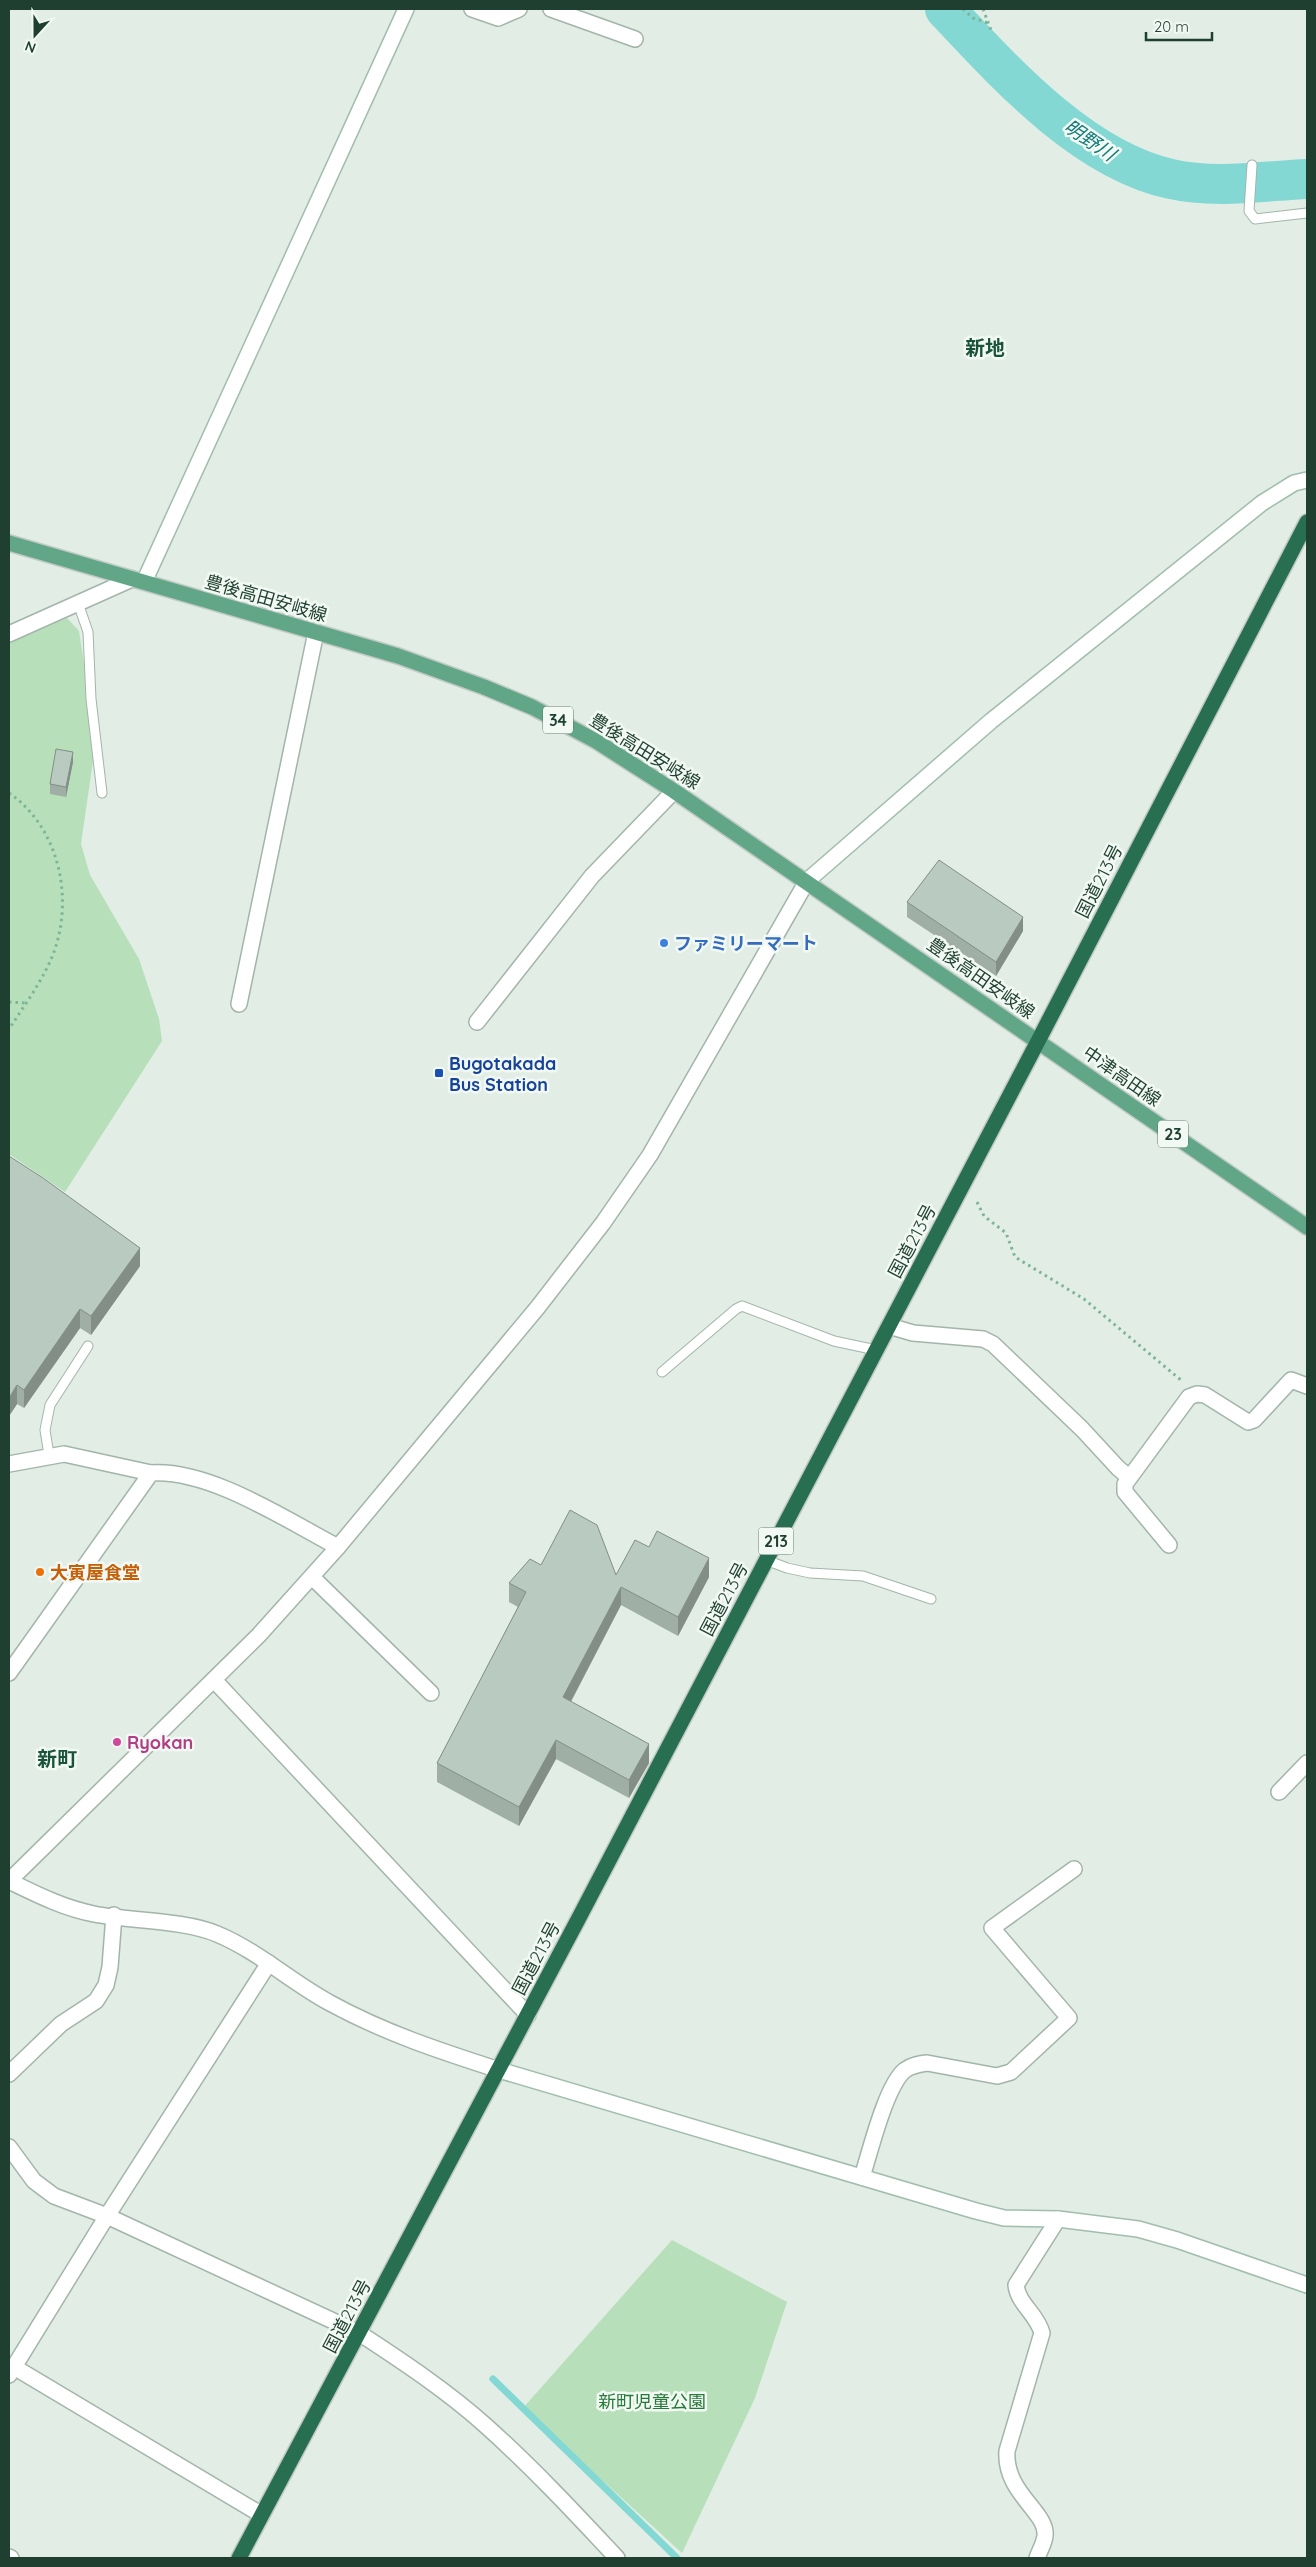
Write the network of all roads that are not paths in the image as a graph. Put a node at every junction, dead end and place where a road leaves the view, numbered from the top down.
1 (406, 9) edge
2 (472, 9) edge
3 (519, 9) edge
4 (551, 9) edge
5 (635, 39) dead end
6 (1252, 165) dead end
7 (1307, 213) edge
8 (1307, 480) edge
9 (1307, 522) edge
10 (9, 543) edge
11 (138, 581) junction
12 (78, 603) junction
13 (316, 632) junction
14 (9, 634) edge
15 (674, 790) junction
16 (102, 793) dead end
17 (807, 881) junction
18 (239, 1004) dead end
19 (476, 1022) dead end
20 (1038, 1041) junction
21 (1307, 1227) edge
22 (889, 1326) junction
23 (88, 1346) dead end
24 (876, 1350) junction
25 (662, 1372) dead end
26 (1307, 1386) edge
27 (49, 1456) junction
28 (9, 1464) edge
29 (151, 1473) junction
30 (1131, 1474) junction
31 (1170, 1546) dead end
32 (338, 1547) junction
33 (766, 1560) junction
34 (312, 1577) junction
35 (931, 1599) dead end
36 (9, 1673) edge
37 (214, 1680) junction
38 (431, 1693) dead end
39 (1307, 1763) edge
40 (1279, 1792) dead end
41 (1074, 1869) dead end
42 (9, 1881) edge
43 (114, 1915) junction
44 (270, 1963) junction
45 (528, 2015) junction
46 (499, 2070) junction
47 (9, 2074) edge
48 (9, 2147) edge
49 (862, 2177) junction
50 (107, 2216) junction
51 (1058, 2219) junction
52 (1307, 2285) edge
53 (359, 2333) junction
54 (11, 2371) edge
55 (262, 2515) junction
56 (238, 2558) edge
57 (618, 2558) edge
58 (1037, 2558) edge

1 - 11 street
2 - 3 street
4 - 5 street
6 - 7 lane
8 - 17 street
9 - 20 highway, 国道213号 / 213
10 - 11 main road, 豊後高田安岐線 / 34
11 - 12 street
11 - 13 main road, 豊後高田安岐線 / 34
12 - 14 street
12 - 16 lane
13 - 15 main road, 豊後高田安岐線 / 34
13 - 18 street
15 - 17 main road, 豊後高田安岐線 / 34
15 - 19 street
17 - 20 main road, 豊後高田安岐線 / 34
17 - 32 street
20 - 21 main road, 中津高田線 / 23
20 - 22 highway, 国道213号 / 213
22 - 24 highway, 国道213号 / 213
22 - 30 street
23 - 27 lane
24 - 25 lane
24 - 33 highway, 国道213号 / 213
26 - 30 street
27 - 28 street
27 - 29 street
29 - 32 street
29 - 36 street
30 - 31 street
32 - 34 street
33 - 35 lane
33 - 45 highway, 国道213号 / 213
34 - 37 street
34 - 38 street
37 - 42 street
37 - 45 street
39 - 40 street
41 - 49 street
42 - 43 street
43 - 44 street
43 - 47 street
44 - 46 street
44 - 50 street
45 - 46 highway, 国道213号 / 213
46 - 49 street
46 - 53 highway, 国道213号 / 213
48 - 50 street
49 - 51 street
50 - 53 street
50 - 54 street
51 - 52 street
51 - 58 street
53 - 55 highway, 国道213号 / 213
53 - 57 street
54 - 55 street
55 - 56 highway, 国道213号 / 213

